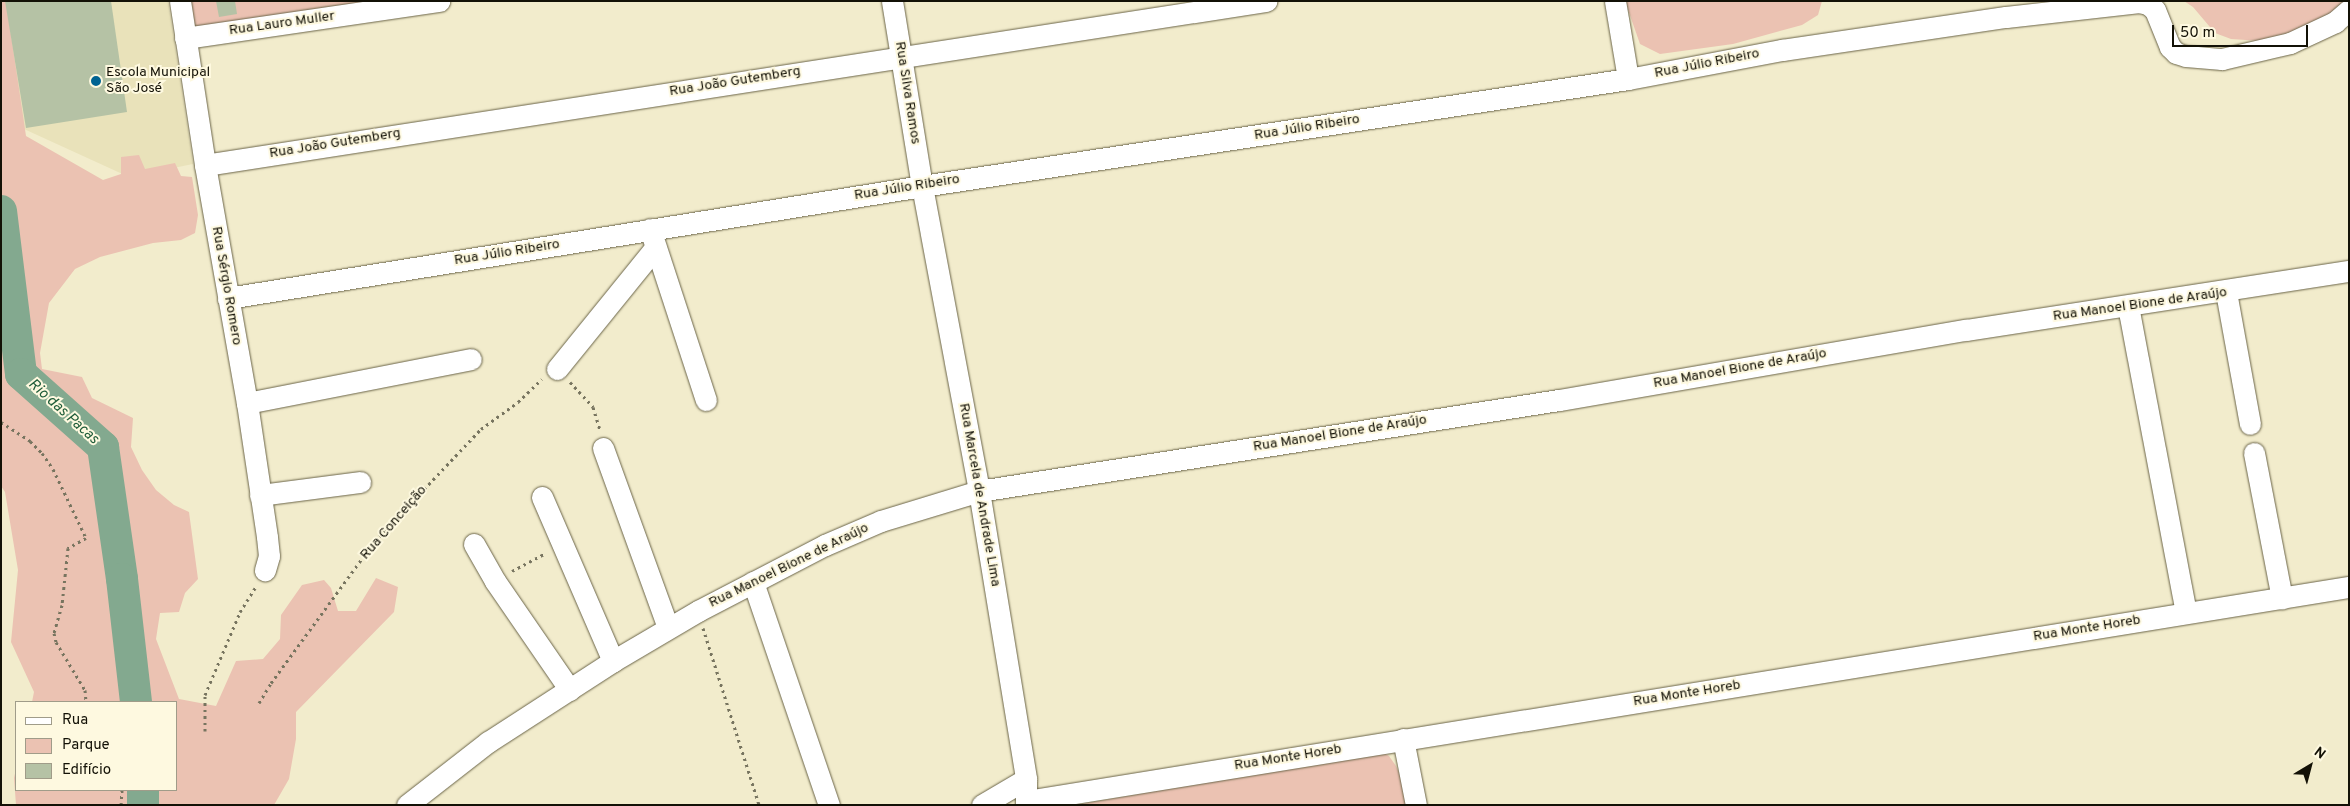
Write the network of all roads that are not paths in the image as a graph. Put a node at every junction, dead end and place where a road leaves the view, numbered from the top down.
1 (180, 1) edge
2 (439, 1) edge
3 (892, 1) edge
4 (1266, 1) edge
5 (1616, 1) edge
6 (415, 3) edge
7 (2349, 10) edge
8 (186, 38) junction
9 (901, 56) junction
10 (1628, 79) junction
11 (205, 165) junction
12 (922, 186) junction
13 (653, 239) junction
14 (2349, 271) edge
15 (2226, 292) junction
16 (228, 298) junction
17 (2128, 306) junction
18 (471, 360) dead end
19 (557, 369) road end
20 (706, 400) dead end
21 (247, 403) junction
22 (2250, 424) dead end
23 (603, 448) road end
24 (2254, 453) dead end
25 (360, 482) dead end
26 (979, 491) junction
27 (260, 495) junction
28 (542, 497) dead end
29 (474, 544) dead end
30 (266, 570) road end
31 (753, 582) junction
32 (2349, 587) edge
33 (2282, 598) junction
34 (2186, 613) junction
35 (668, 628) junction
36 (614, 661) junction
37 (570, 690) junction
38 (1404, 739) junction
39 (1026, 779) junction
40 (1026, 803) edge
41 (407, 805) edge
42 (829, 805) edge
43 (982, 805) edge
44 (1416, 805) edge

1 - 8 street, Rua Sérgio Romero
2 - 6 street, Rua Lauro Muller
3 - 9 street, Rua Silva Ramos
4 - 9 street, Rua João Gutemberg
5 - 10 street
6 - 8 street, Rua Lauro Muller
7 - 10 street, Rua Júlio Ribeiro
8 - 11 street, Rua Sérgio Romero
9 - 11 street, Rua João Gutemberg
9 - 12 street, Rua Silva Ramos
10 - 12 street, Rua Júlio Ribeiro
11 - 16 street, Rua Sérgio Romero
12 - 13 street, Rua Júlio Ribeiro
12 - 26 street, Rua Marcela de Andrade Lima
13 - 16 street, Rua Júlio Ribeiro
13 - 19 street
13 - 20 street
14 - 15 street, Rua Manoel Bione de Araújo
15 - 17 street, Rua Manoel Bione de Araújo
15 - 22 street
16 - 21 street, Rua Sérgio Romero
17 - 26 street, Rua Manoel Bione de Araújo
17 - 34 street
18 - 21 street
21 - 27 street, Rua Sérgio Romero
23 - 35 street
24 - 33 street
25 - 27 street
26 - 31 street, Rua Manoel Bione de Araújo
26 - 39 street, Rua Marcela de Andrade Lima
27 - 30 street, Rua Sérgio Romero
28 - 36 street
29 - 37 street
31 - 35 street, Rua Manoel Bione de Araújo
31 - 42 street
32 - 33 street, Rua Monte Horeb
33 - 34 street, Rua Monte Horeb
34 - 38 street, Rua Monte Horeb
35 - 36 street, Rua Manoel Bione de Araújo
36 - 37 street, Rua Manoel Bione de Araújo
37 - 41 street, Rua Manoel Bione de Araújo
38 - 40 street, Rua Monte Horeb
38 - 44 street
39 - 40 street, Rua Marcela de Andrade Lima
39 - 43 street

